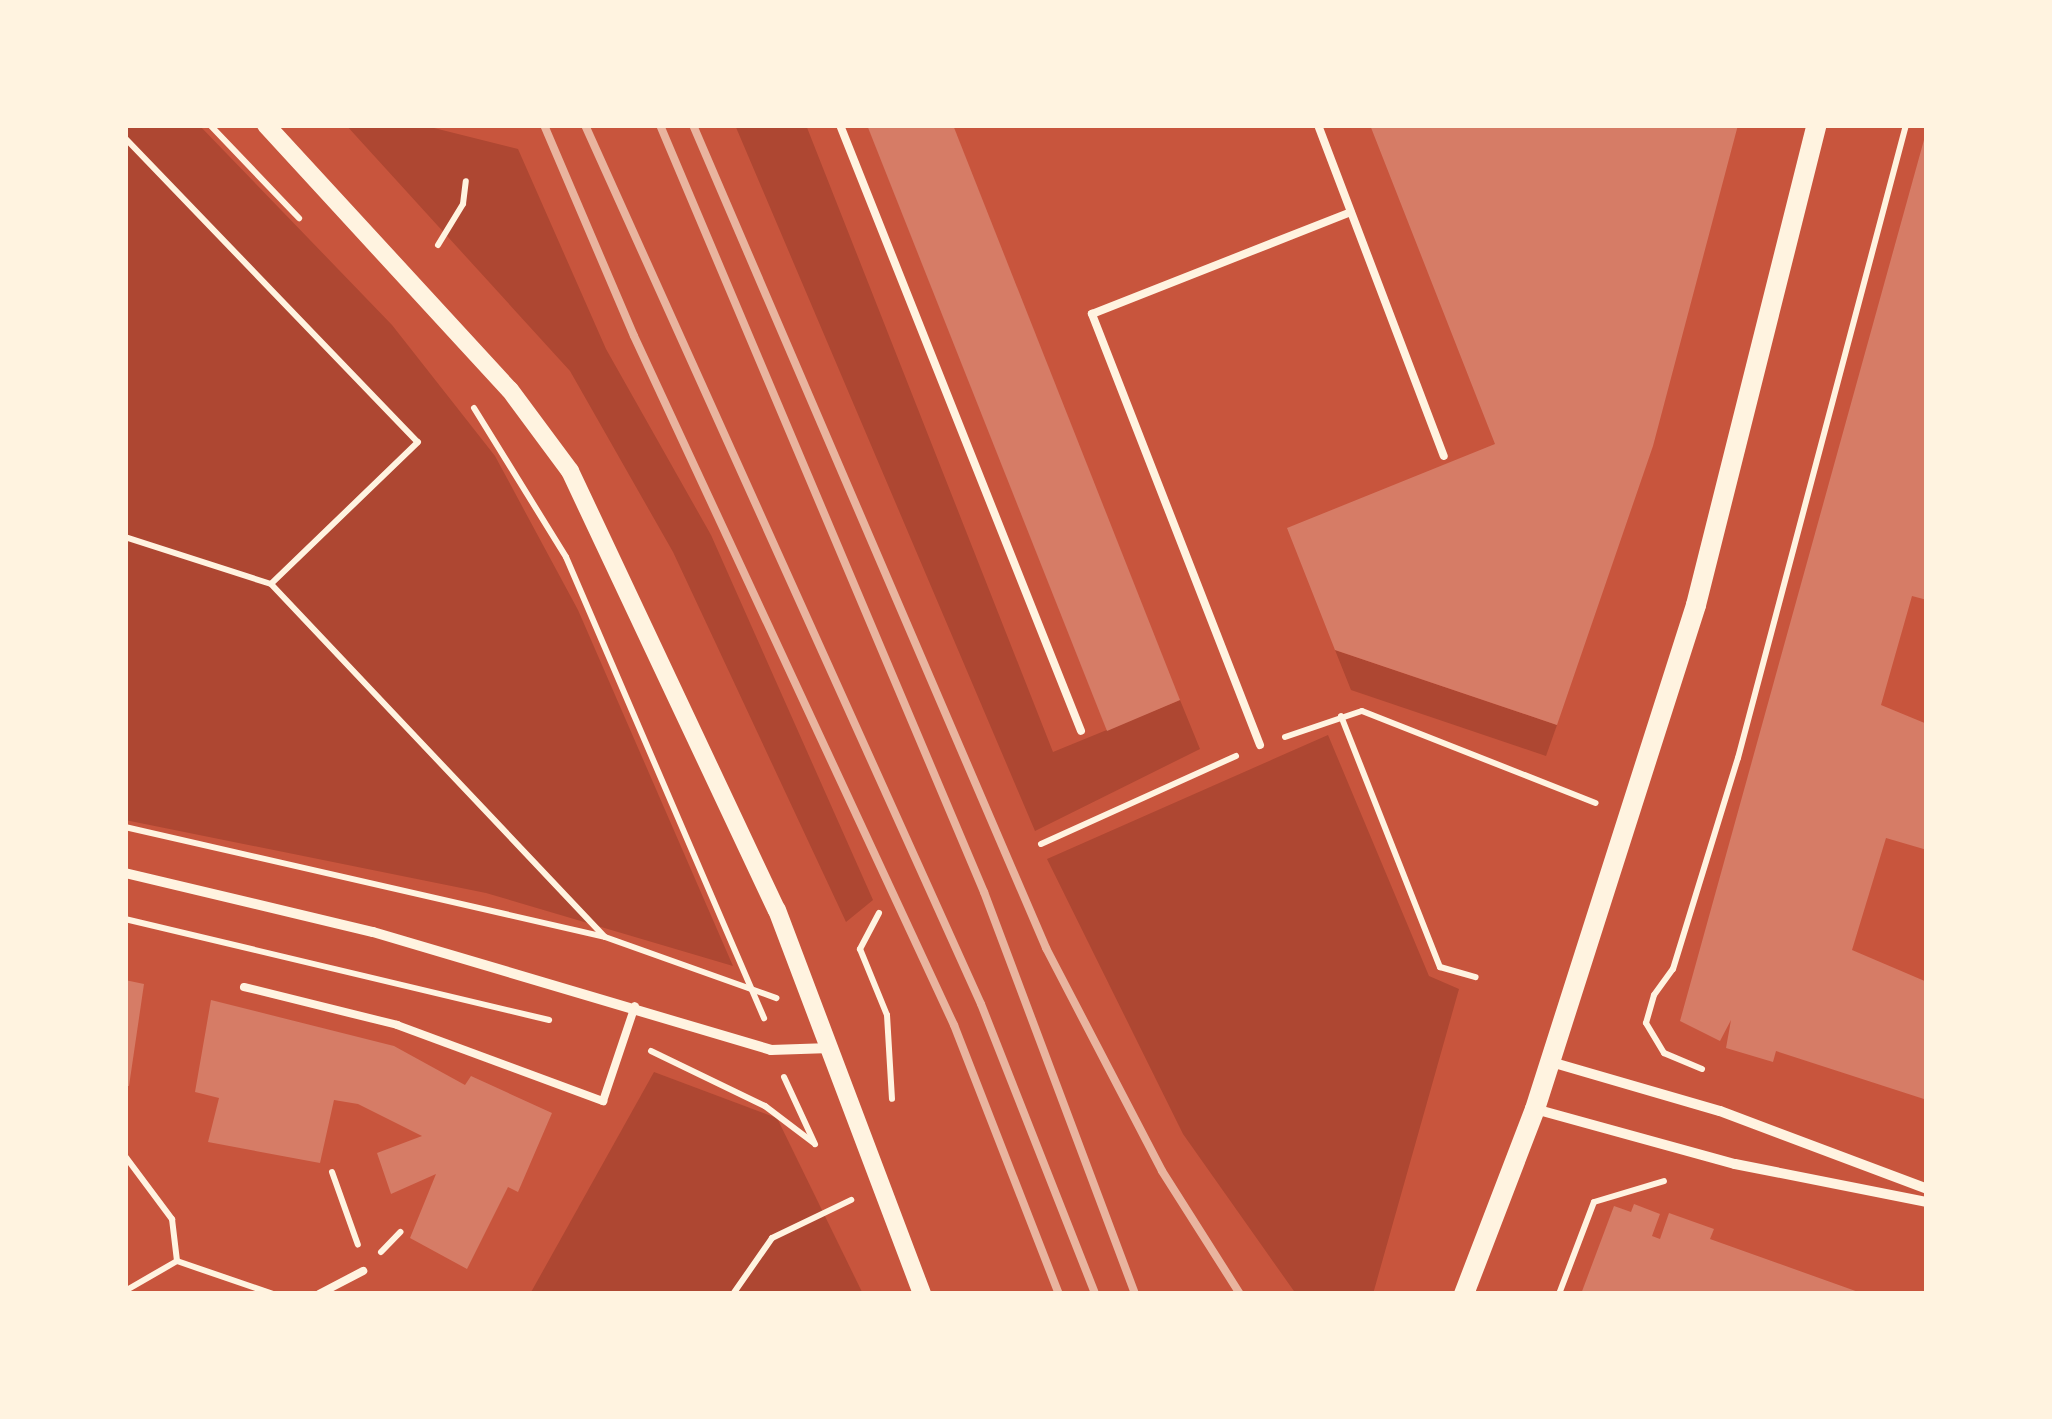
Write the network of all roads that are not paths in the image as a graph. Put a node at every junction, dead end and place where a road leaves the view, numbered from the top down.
1 (266, 125) edge
2 (840, 125) edge
3 (1318, 125) edge
4 (1816, 125) edge
5 (1351, 212) junction
6 (1444, 456) dead end
7 (1081, 732) dead end
8 (1260, 746) road end
9 (125, 873) edge
10 (244, 987) dead end
11 (635, 1006) junction
12 (832, 1048) junction
13 (1551, 1062) junction
14 (1535, 1110) junction
15 (1927, 1189) edge
16 (1927, 1202) edge
17 (363, 1271) road end
18 (319, 1294) edge
19 (922, 1294) edge
20 (1464, 1294) edge

1 - 12 street
2 - 7 lane
3 - 5 lane
4 - 13 main road
5 - 6 lane
5 - 8 lane
9 - 11 street
10 - 11 lane
11 - 12 street
12 - 19 street
13 - 14 main road
13 - 15 street
14 - 16 street
14 - 20 main road
17 - 18 lane

